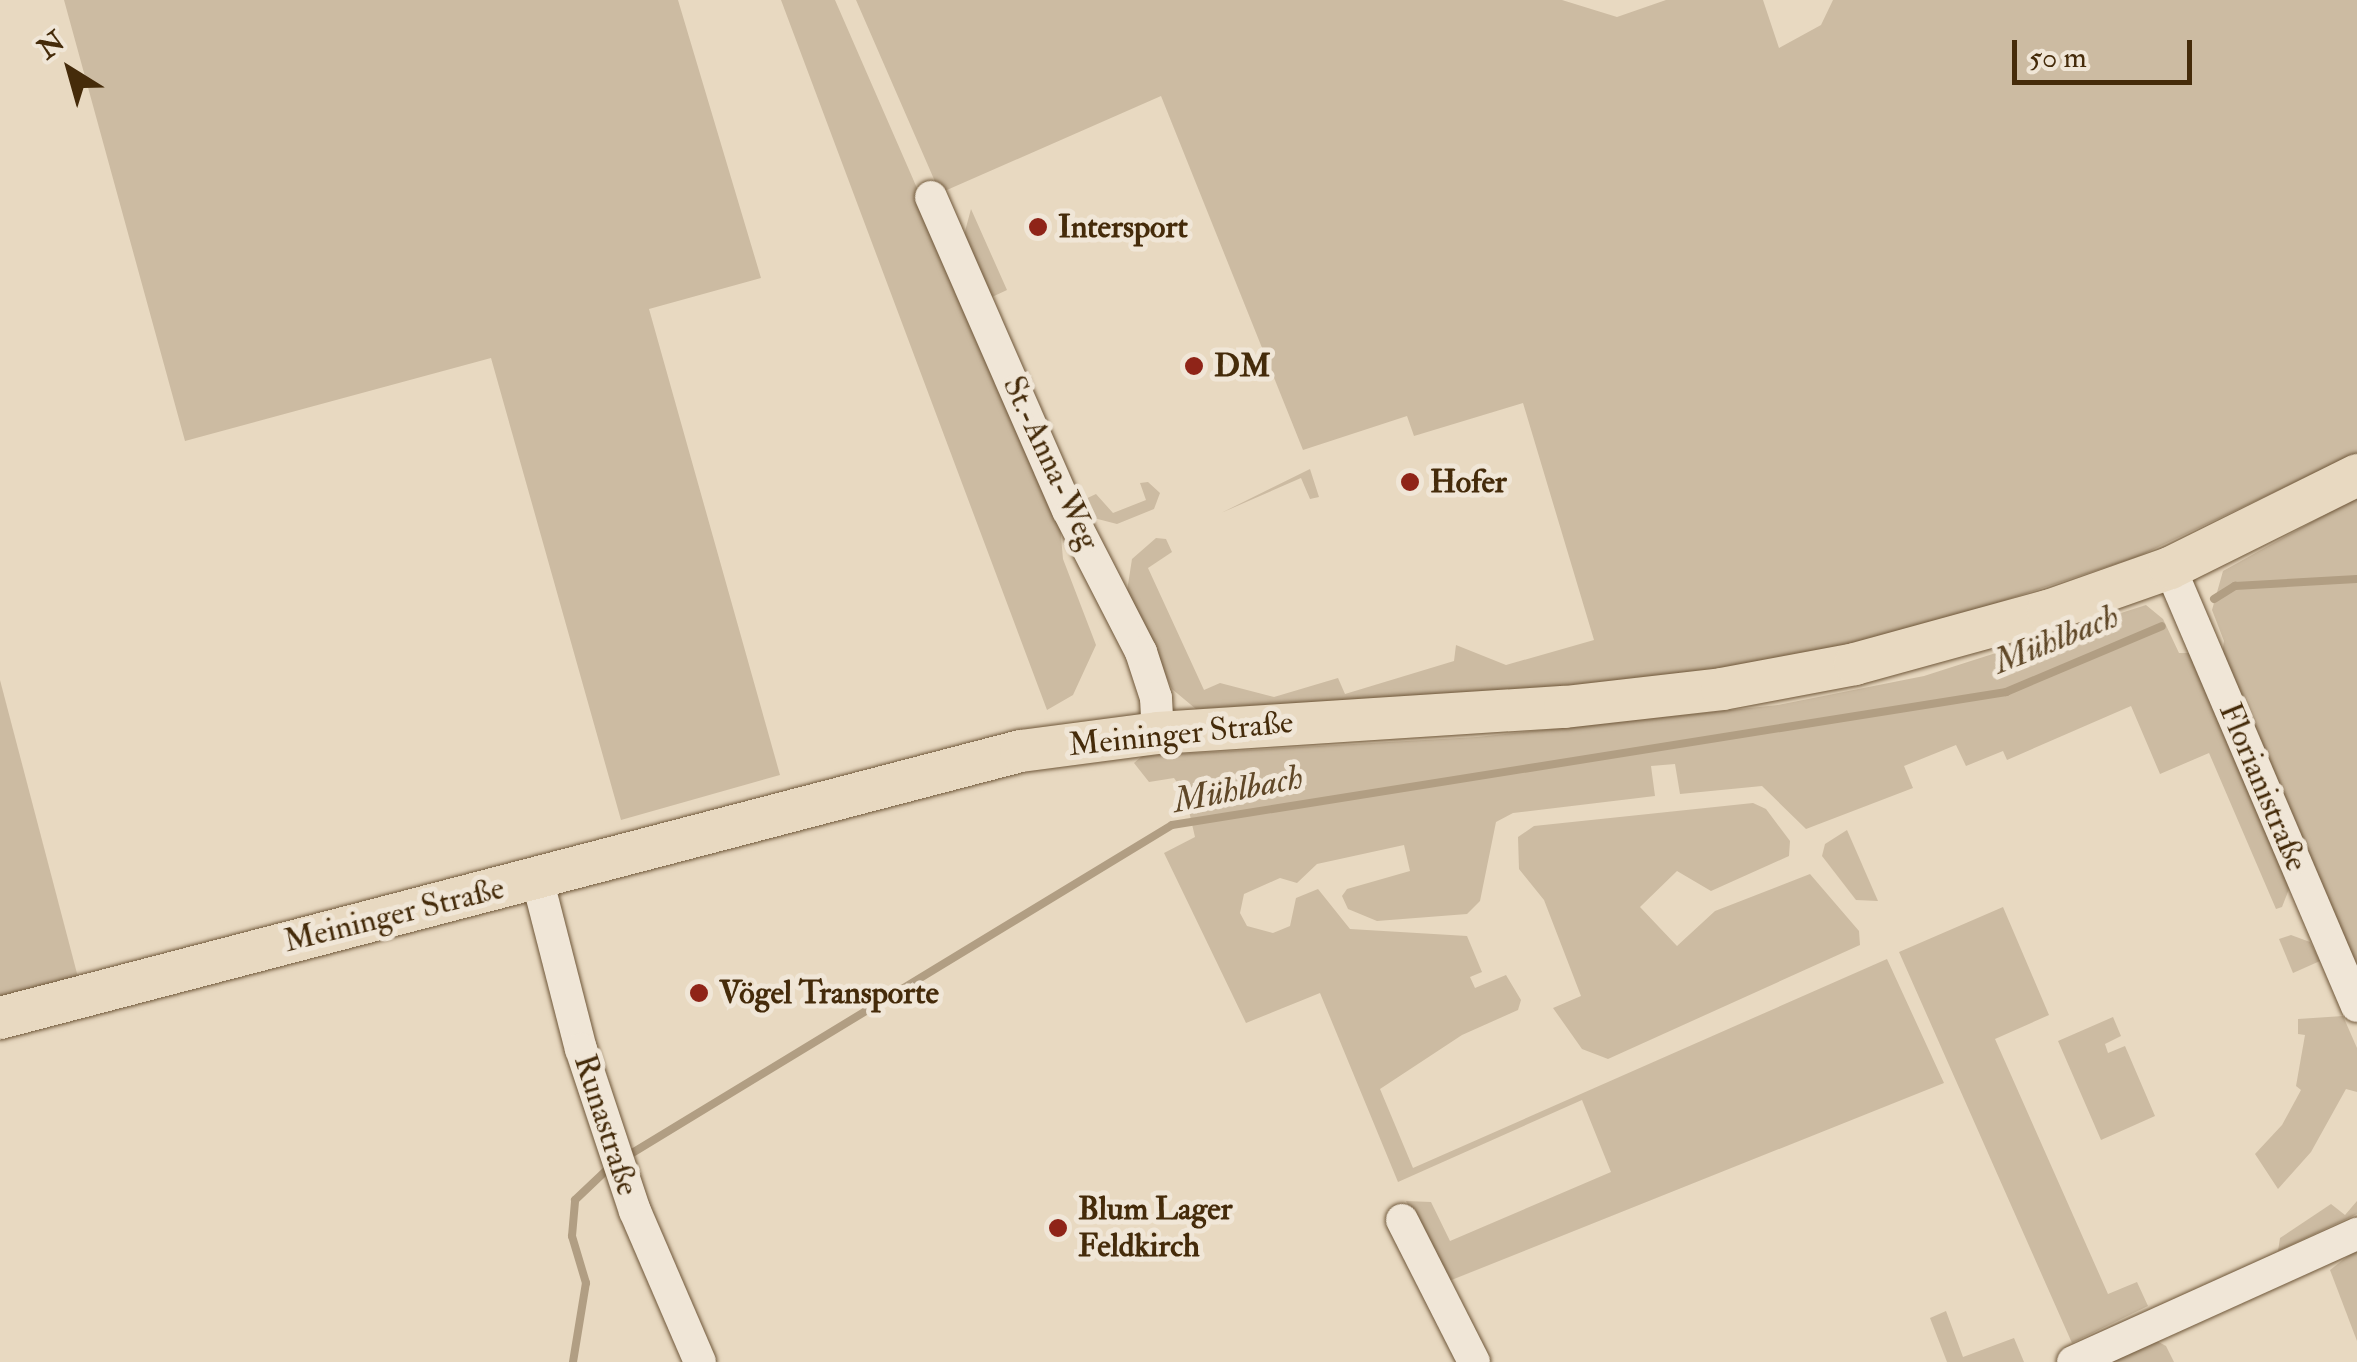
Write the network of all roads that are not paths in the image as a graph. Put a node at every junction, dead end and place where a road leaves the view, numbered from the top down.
1 (931, 197) dead end
2 (2357, 475) edge
3 (2170, 568) junction
4 (1158, 733) junction
5 (538, 878) junction
6 (2357, 1006) edge
7 (0, 1018) edge
8 (1402, 1220) dead end
9 (2357, 1234) edge
10 (700, 1362) edge
11 (1474, 1362) edge
12 (2073, 1362) edge

1 - 4 street, St.-Anna-Weg
2 - 3 main road, Meininger Straße
3 - 4 main road, Meininger Straße
3 - 6 street, Florianistraße
4 - 5 main road, Meininger Straße
5 - 7 main road, Meininger Straße
5 - 10 street, Runastraße
8 - 11 street
9 - 12 street

